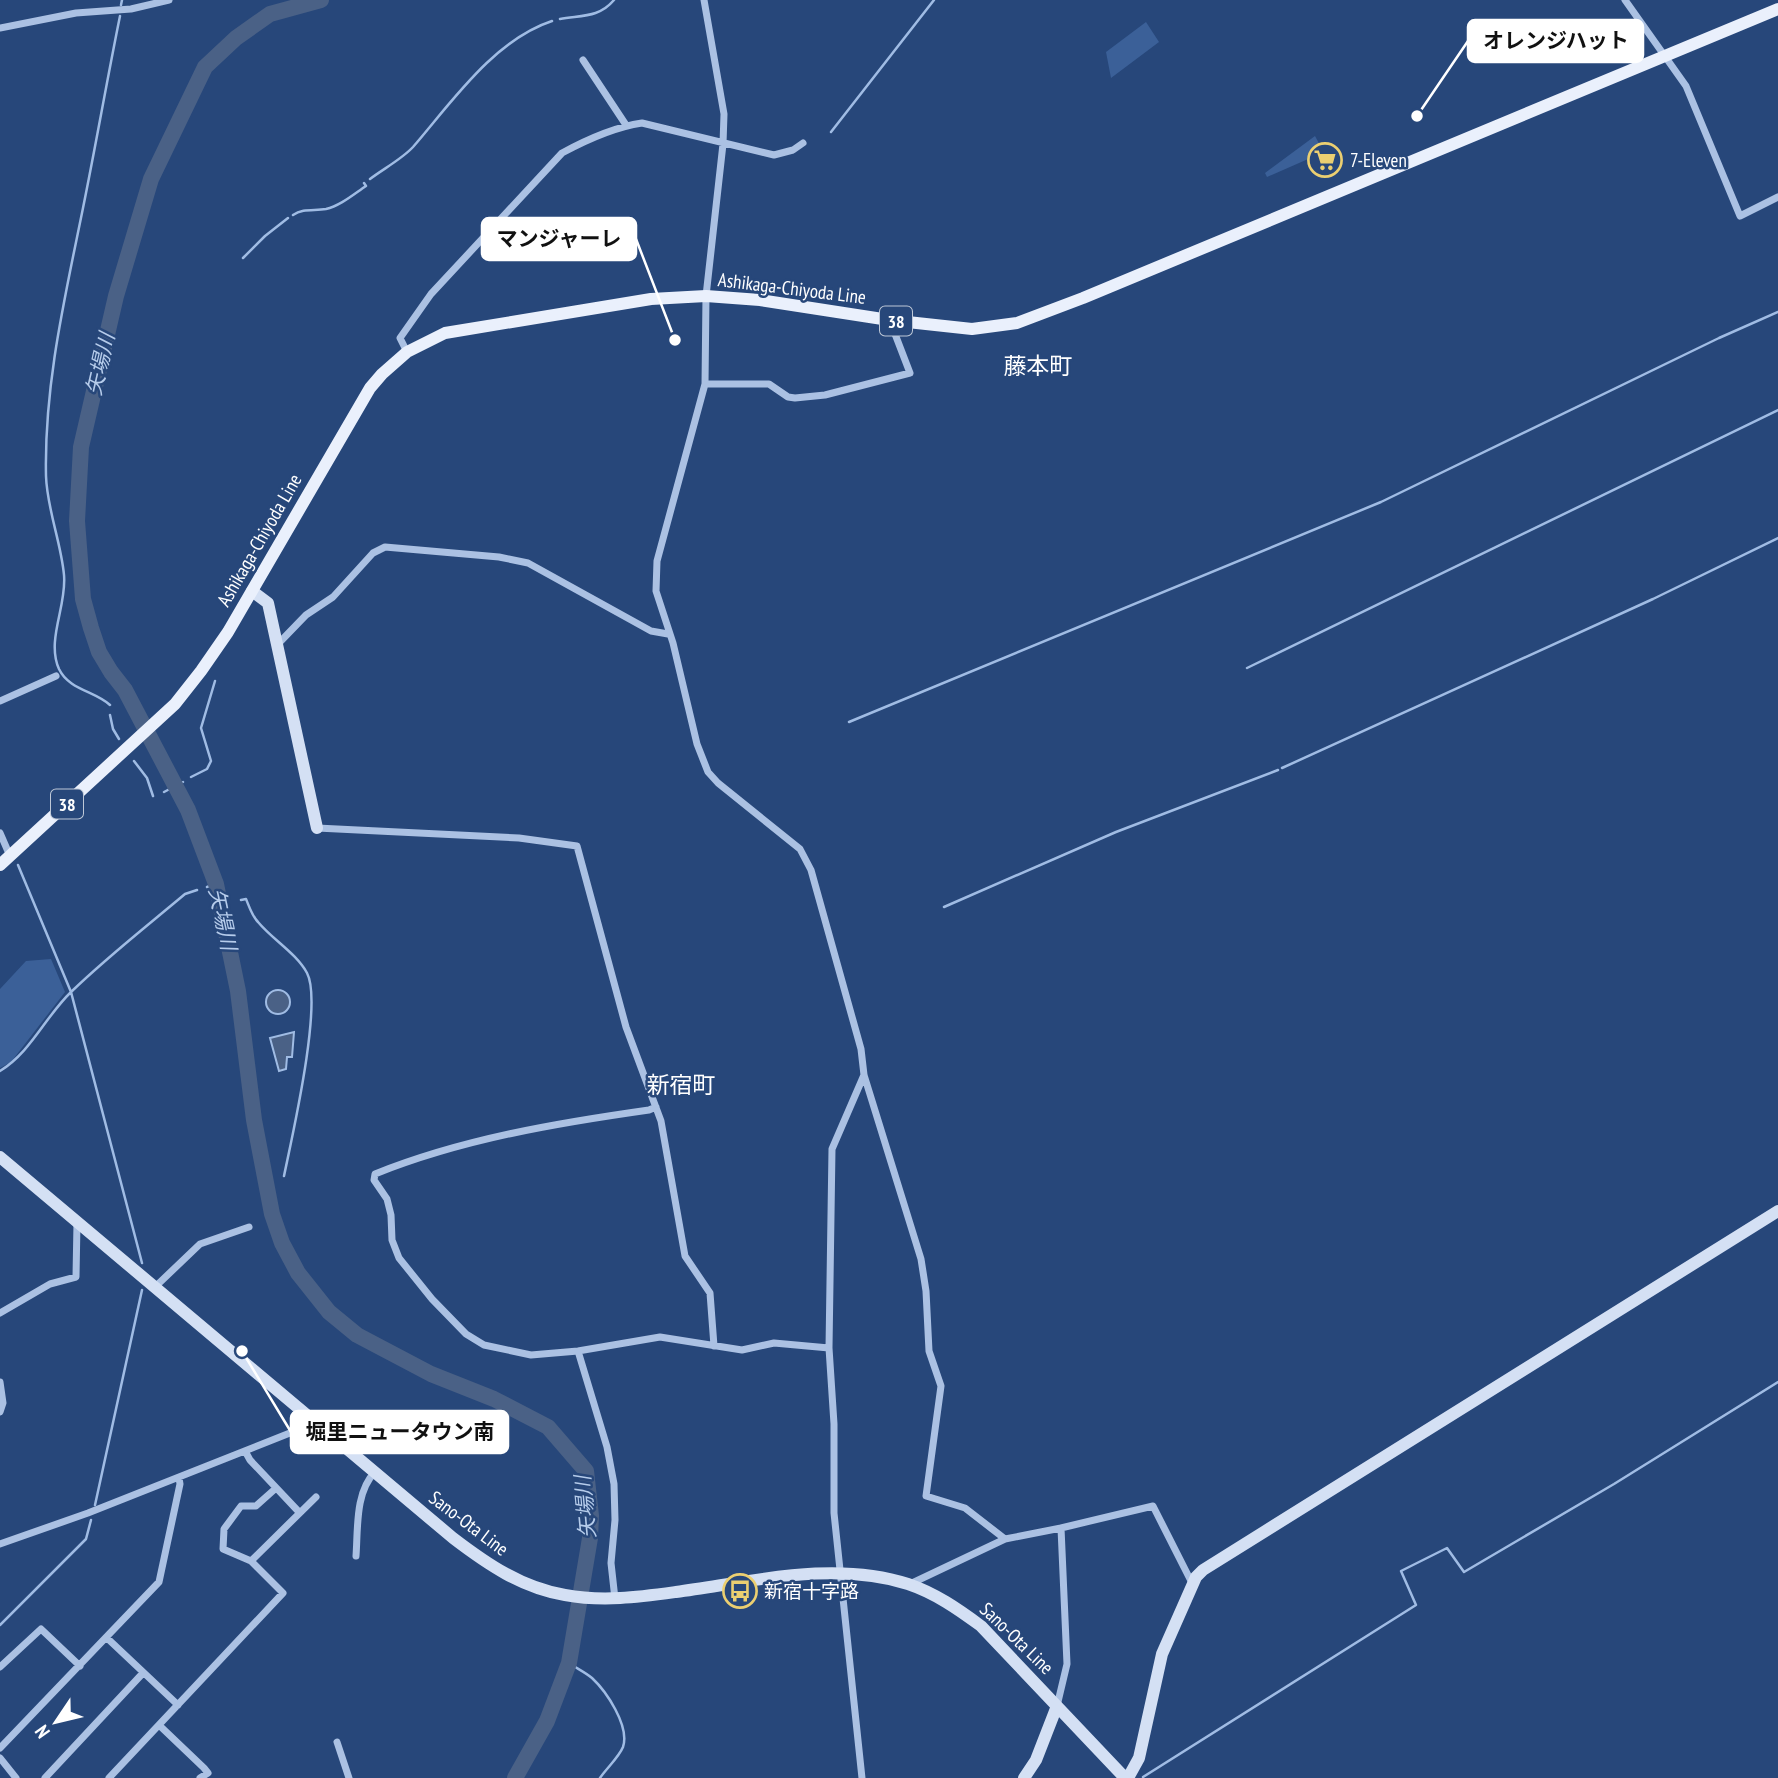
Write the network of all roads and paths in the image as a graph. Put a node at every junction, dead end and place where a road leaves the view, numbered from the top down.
1 (169, 0) edge
2 (704, 0) edge
3 (1625, 0) edge
4 (1778, 9) edge
5 (0, 28) edge
6 (1665, 55) junction
7 (583, 60) dead end
8 (626, 125) junction
9 (723, 144) junction
10 (803, 144) dead end
11 (1778, 197) edge
12 (706, 296) junction
13 (889, 320) junction
14 (407, 352) junction
15 (705, 384) junction
16 (252, 591) junction
17 (668, 634) junction
18 (277, 645) junction
19 (56, 676) dead end
20 (0, 701) edge
21 (317, 828) joint
22 (0, 833) edge
23 (5, 860) edge
24 (864, 1075) junction
25 (656, 1107) junction
26 (0, 1157) edge
27 (1778, 1211) edge
28 (77, 1222) junction
29 (249, 1227) dead end
30 (155, 1287) junction
31 (0, 1313) edge
32 (714, 1346) junction
33 (829, 1348) junction
34 (578, 1351) junction
35 (0, 1382) edge
36 (0, 1412) edge
37 (311, 1419) junction
38 (245, 1451) junction
39 (375, 1472) junction
40 (179, 1478) junction
41 (275, 1489) junction
42 (316, 1497) dead end
43 (299, 1512) junction
44 (1061, 1528) junction
45 (1004, 1539) junction
46 (0, 1544) edge
47 (356, 1556) dead end
48 (251, 1561) junction
49 (839, 1573) junction
50 (910, 1584) junction
51 (1193, 1585) junction
52 (615, 1599) junction
53 (107, 1638) junction
54 (80, 1666) junction
55 (0, 1667) edge
56 (144, 1674) junction
57 (178, 1705) junction
58 (1057, 1706) junction
59 (160, 1726) junction
60 (337, 1742) dead end
61 (0, 1748) edge
62 (0, 1758) edge
63 (16, 1778) edge
64 (45, 1778) edge
65 (109, 1778) edge
66 (200, 1778) edge
67 (349, 1778) edge
68 (862, 1778) edge
69 (1024, 1778) edge
70 (1127, 1778) edge

1 - 5 street
2 - 9 street
3 - 6 street
4 - 6 main road, Ashikaga-Chiyoda Line / 38
6 - 11 street
6 - 13 main road, Ashikaga-Chiyoda Line / 38
7 - 8 street
8 - 9 street
8 - 14 street
9 - 10 street
9 - 12 street
12 - 13 main road, Ashikaga-Chiyoda Line / 38
12 - 14 main road, Ashikaga-Chiyoda Line / 38
12 - 15 street
13 - 15 street
14 - 16 main road, Ashikaga-Chiyoda Line / 38
15 - 17 street
16 - 18 main road
16 - 23 main road, Ashikaga-Chiyoda Line / 38
17 - 18 street
17 - 24 street
18 - 21 main road
19 - 20 street
21 - 25 street
22 - 23 street
24 - 33 street
24 - 45 street
25 - 32 street
25 - 34 street
26 - 28 main road, Sano-Ota Line
27 - 51 main road
28 - 30 main road, Sano-Ota Line
28 - 31 street
29 - 30 street
30 - 37 main road, Sano-Ota Line
32 - 33 street
32 - 34 street
33 - 49 street
34 - 52 street
35 - 36 street
37 - 38 street
37 - 39 main road, Sano-Ota Line
38 - 40 street
38 - 41 street
39 - 47 street
39 - 52 main road, Sano-Ota Line
40 - 46 street
40 - 53 street
41 - 43 street
41 - 48 street
42 - 43 street
43 - 48 street
44 - 45 street
44 - 51 street
44 - 58 street
45 - 50 street
48 - 57 street
49 - 50 main road, Sano-Ota Line
49 - 52 main road, Sano-Ota Line
49 - 68 street
50 - 58 main road, Sano-Ota Line
51 - 70 main road
53 - 54 street
53 - 56 street
54 - 55 street
54 - 61 street
56 - 57 street
56 - 64 street
57 - 59 street
58 - 69 main road
58 - 70 main road, Sano-Ota Line
59 - 65 street
59 - 66 street
60 - 67 street
62 - 63 street

